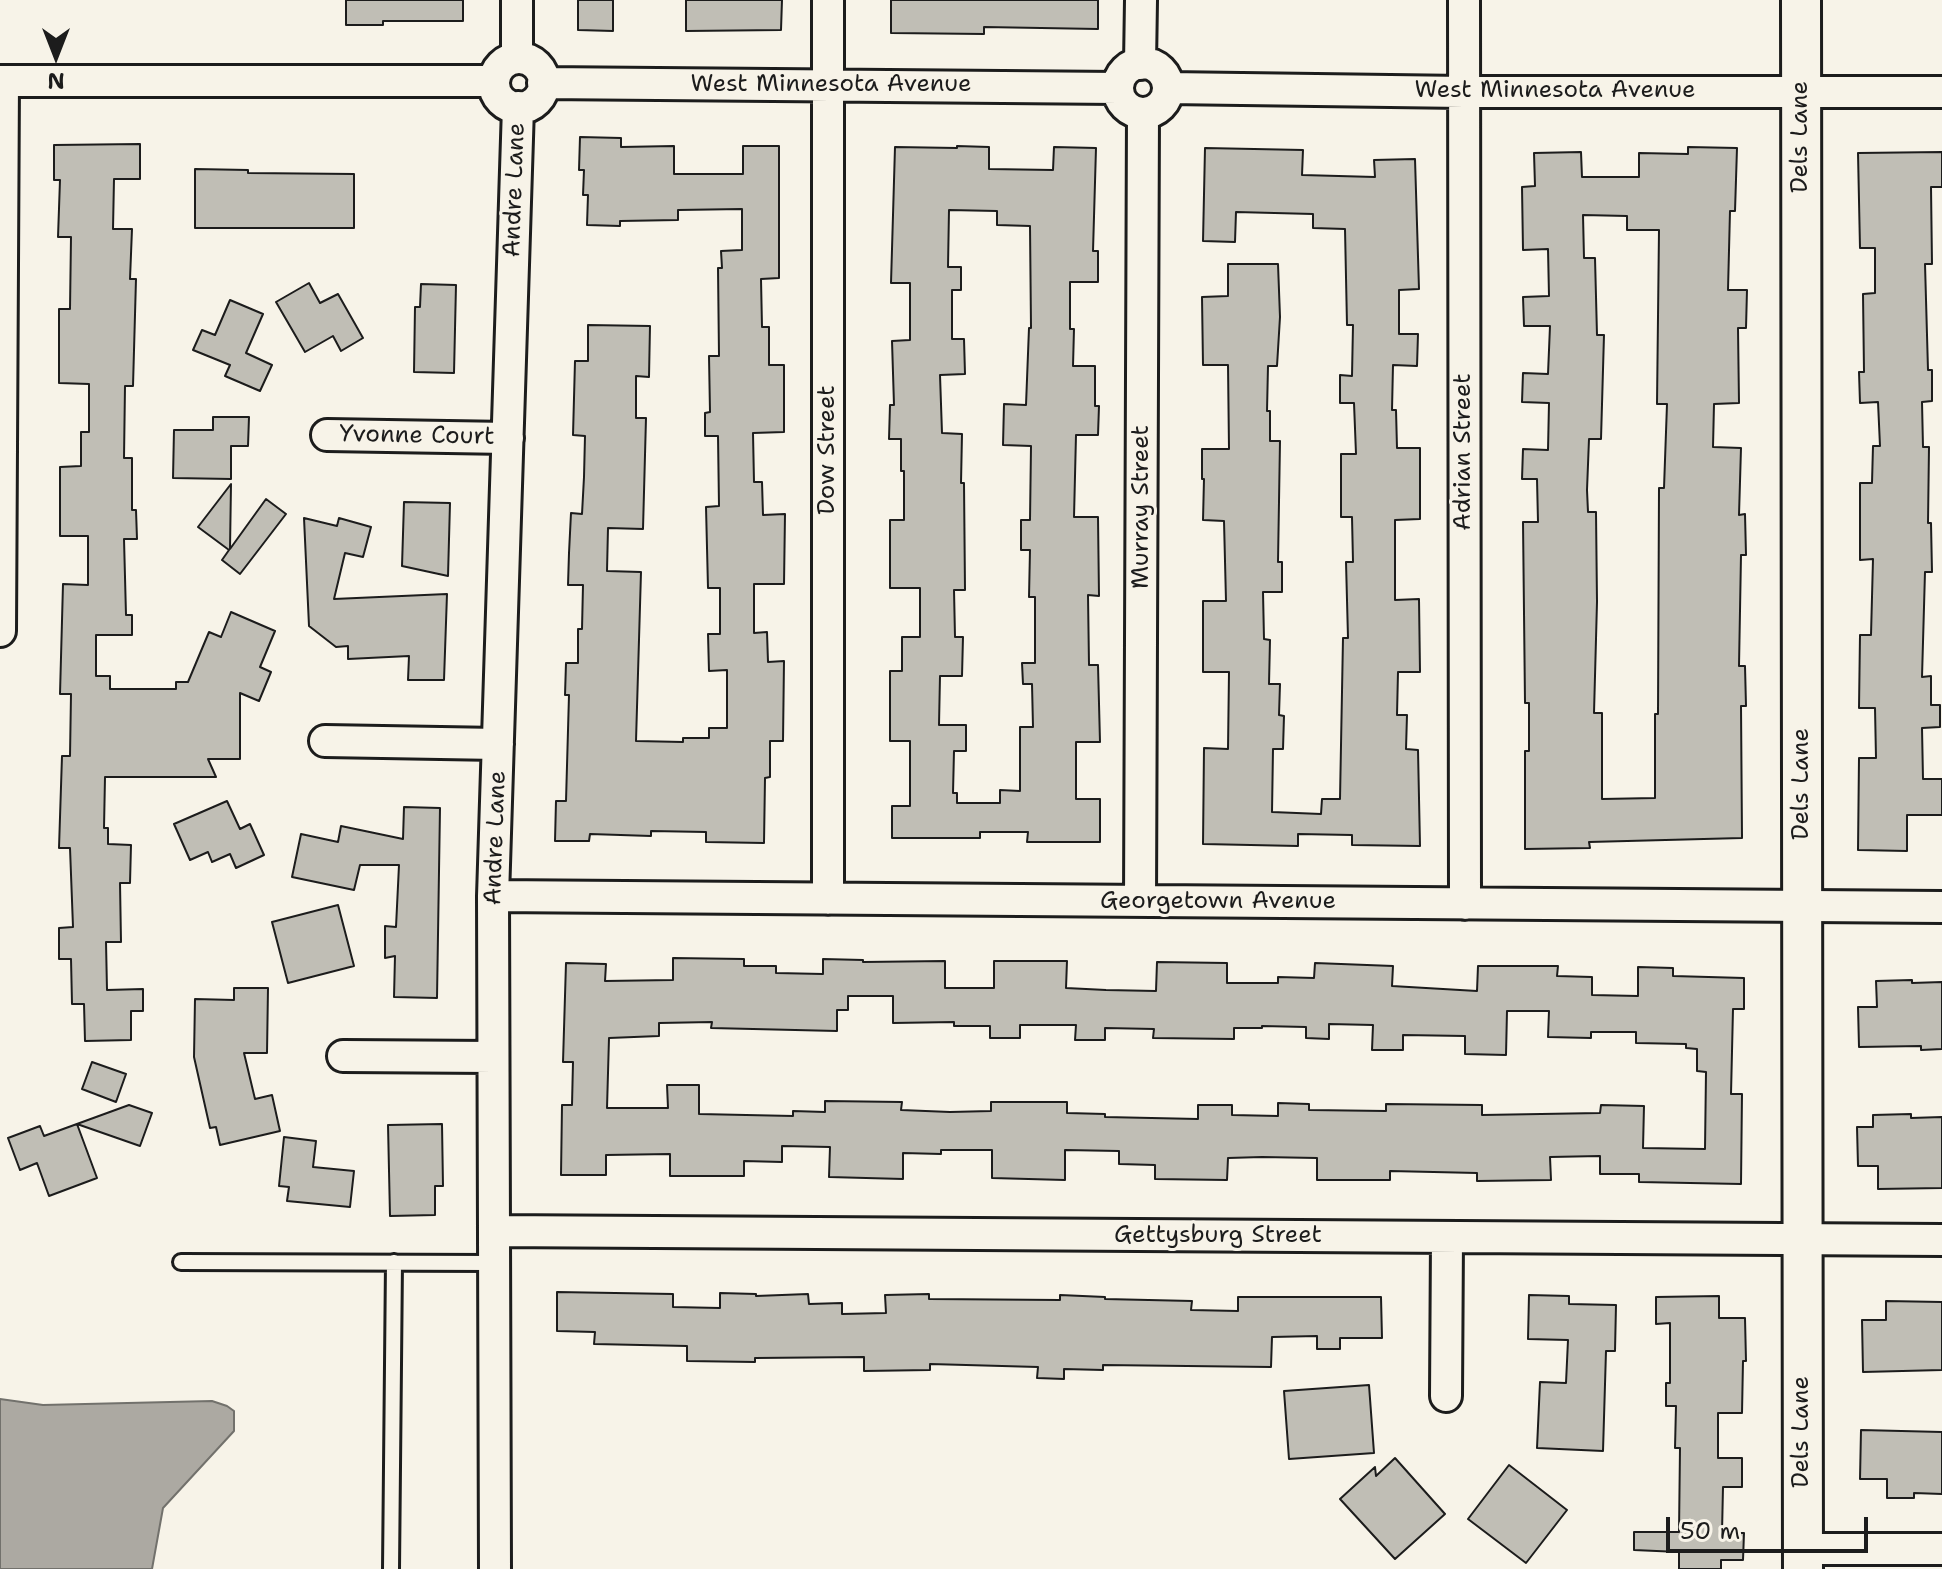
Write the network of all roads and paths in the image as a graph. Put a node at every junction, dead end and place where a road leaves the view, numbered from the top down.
1 (517, 0) edge
2 (828, 0) edge
3 (1141, 0) edge
4 (1464, 0) edge
5 (1801, 0) edge
6 (517, 58) junction
7 (1140, 64) junction
8 (2, 81) edge
9 (494, 81) junction
10 (543, 83) junction
11 (828, 85) junction
12 (1118, 88) junction
13 (1168, 88) junction
14 (1464, 92) junction
15 (1801, 92) junction
16 (1942, 92) edge
17 (518, 107) junction
18 (1143, 113) junction
19 (327, 435) dead end
20 (508, 438) junction
21 (0, 631) edge
22 (325, 741) dead end
23 (498, 744) junction
24 (493, 896) junction
25 (828, 899) junction
26 (1140, 901) junction
27 (1465, 904) junction
28 (1802, 906) junction
29 (1942, 907) edge
30 (343, 1056) dead end
31 (493, 1057) junction
32 (494, 1231) junction
33 (1447, 1238) junction
34 (1802, 1240) junction
35 (1942, 1240) edge
36 (181, 1262) dead end
37 (394, 1262) junction
38 (493, 1263) junction
39 (1446, 1396) dead end
40 (1942, 1549) edge
41 (1803, 1559) edge
42 (391, 1569) edge
43 (495, 1569) edge

1 - 6 street
2 - 11 street, Dow Street
3 - 7 street
4 - 14 street, Adrian Street
5 - 15 street, Dels Lane
6 - 9 street
6 - 10 street
7 - 12 street
7 - 13 street
8 - 9 street
8 - 21 street
9 - 17 street
10 - 11 street, West Minnesota Avenue
10 - 17 street
11 - 12 street, West Minnesota Avenue
11 - 25 street, Dow Street
12 - 18 street
13 - 14 street, West Minnesota Avenue
13 - 18 street
14 - 15 street, West Minnesota Avenue
14 - 27 street, Adrian Street
15 - 16 street, West Minnesota Avenue
15 - 28 street, Dels Lane
17 - 20 street, Andre Lane
18 - 26 street, Murray Street
19 - 20 street, Yvonne Court
20 - 23 street, Andre Lane
22 - 23 street
23 - 24 street, Andre Lane
24 - 25 street, Georgetown Avenue
24 - 31 street, Andre Lane
25 - 26 street, Georgetown Avenue
26 - 27 street, Georgetown Avenue
27 - 28 street, Georgetown Avenue
28 - 29 street, Georgetown Avenue
28 - 34 street, Dels Lane
30 - 31 street
31 - 32 street, Andre Lane
32 - 33 street, Gettysburg Street
32 - 38 street, Andre Lane
33 - 34 street, Gettysburg Street
33 - 39 street
34 - 35 street, Gettysburg Street
34 - 41 street, Dels Lane
36 - 37 lane
37 - 38 lane
37 - 42 lane
38 - 43 street, Andre Lane
40 - 41 street

